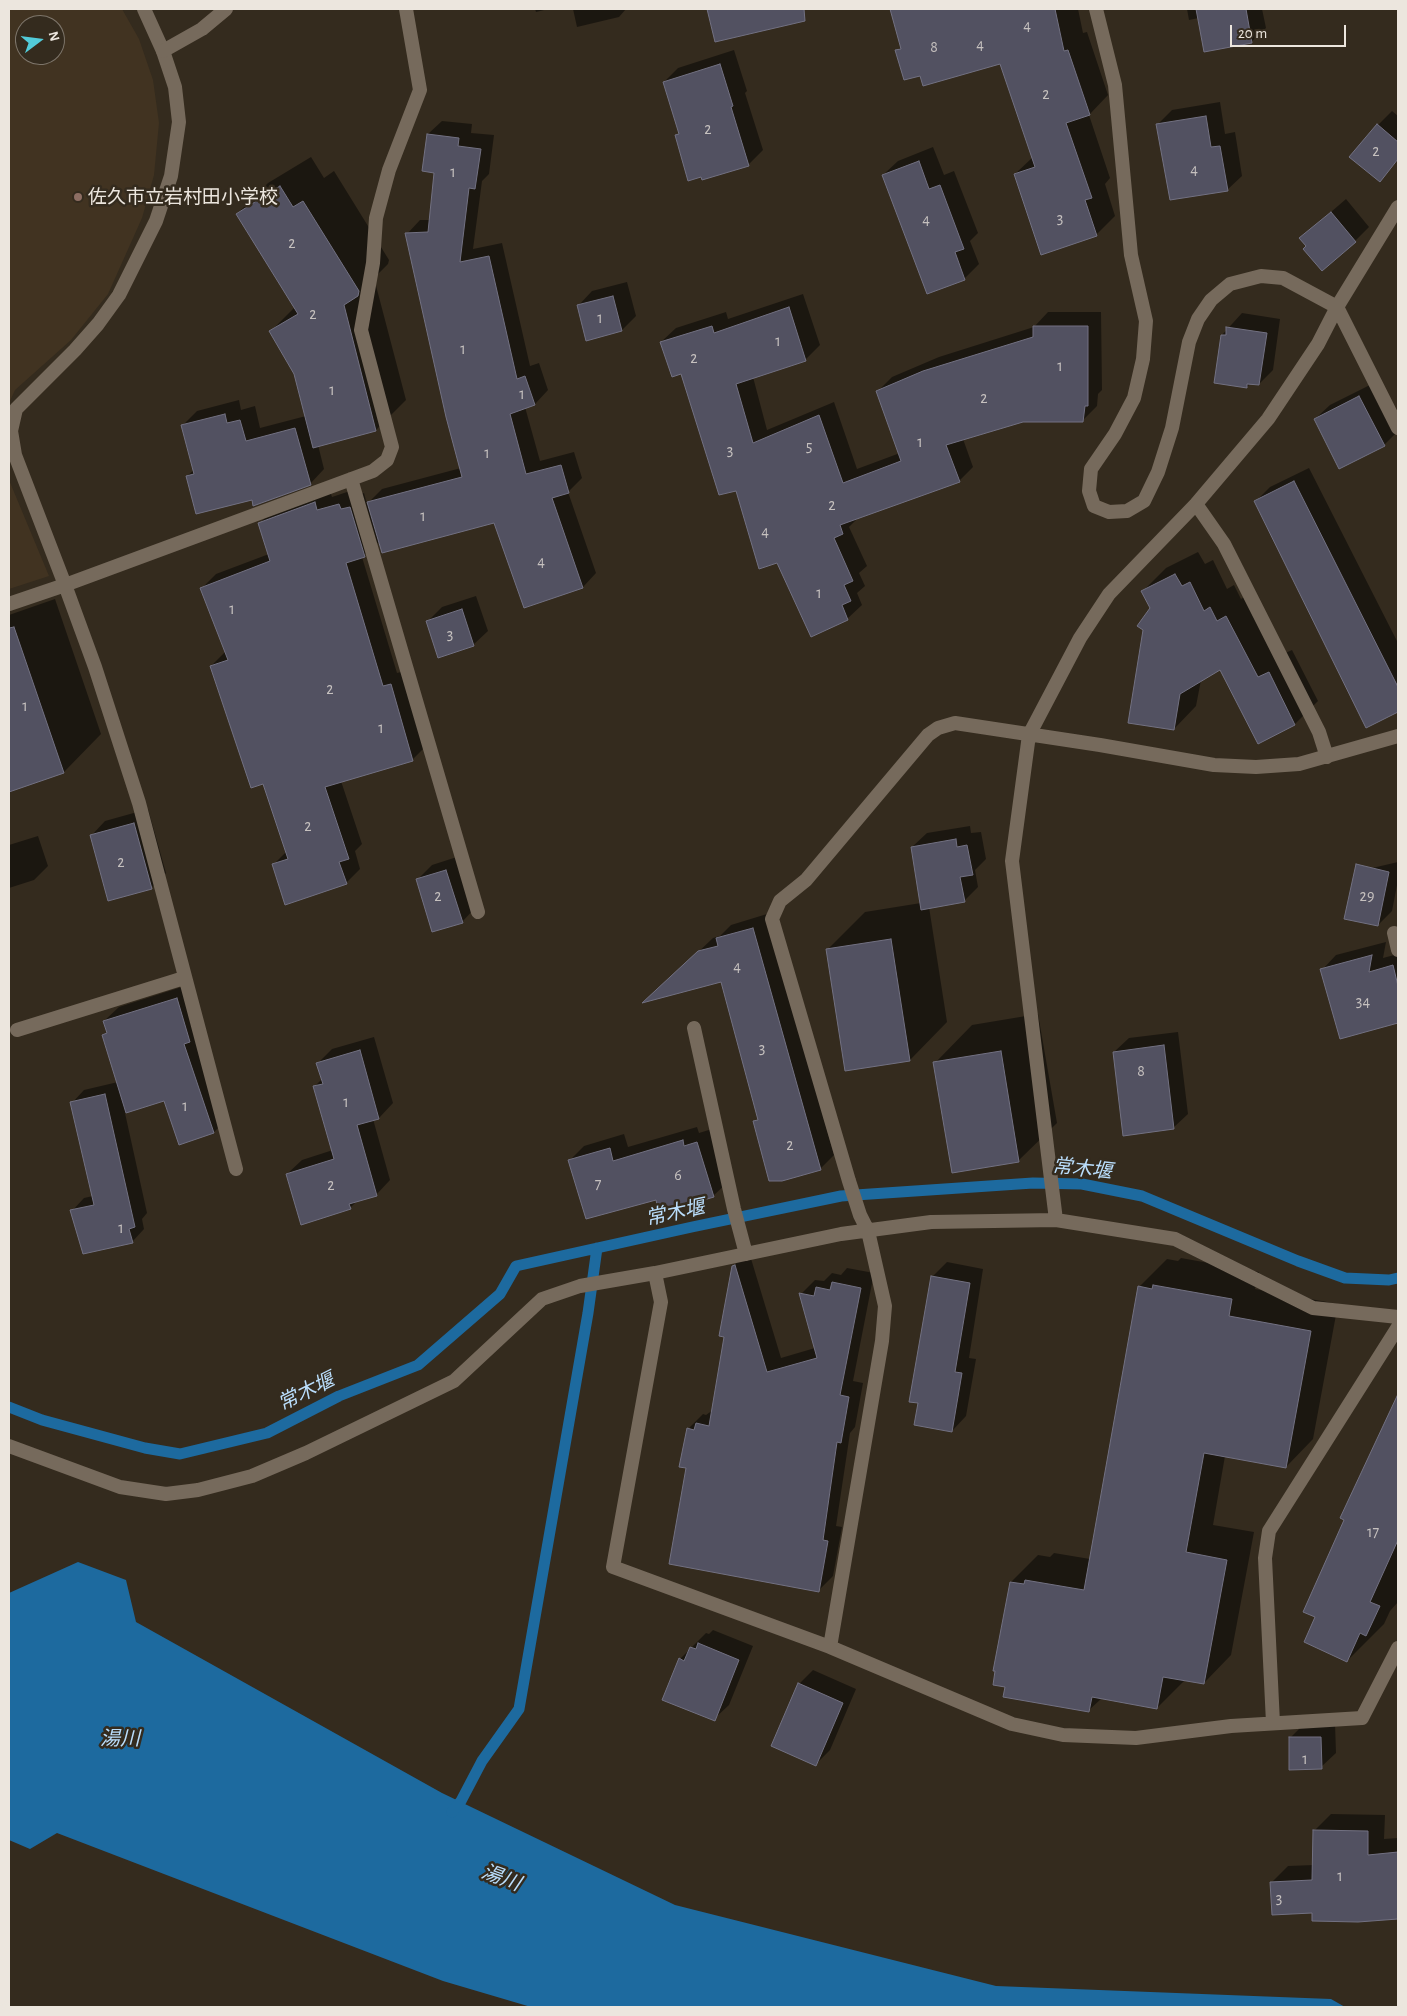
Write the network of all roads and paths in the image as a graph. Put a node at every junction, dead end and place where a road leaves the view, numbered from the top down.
1 (144, 9) edge
2 (226, 9) edge
3 (406, 9) edge
4 (1096, 9) edge
5 (163, 51) junction
6 (1398, 206) edge
7 (1337, 307) junction
8 (1398, 428) edge
9 (351, 479) junction
10 (1196, 504) junction
11 (65, 585) junction
12 (9, 604) edge
13 (1029, 735) junction
14 (1398, 736) edge
15 (1327, 757) junction
16 (478, 912) dead end
17 (1394, 933) dead end
18 (1398, 950) edge
19 (184, 978) junction
20 (694, 1028) dead end
21 (17, 1030) dead end
22 (236, 1169) dead end
23 (1056, 1220) junction
24 (868, 1232) junction
25 (746, 1254) junction
26 (655, 1273) junction
27 (1398, 1317) edge
28 (1398, 1327) edge
29 (9, 1446) edge
30 (830, 1646) junction
31 (1398, 1648) edge
32 (1274, 1723) junction

1 - 5 street
2 - 5 street
3 - 9 street
4 - 7 street
5 - 11 street
6 - 7 street
7 - 8 street
7 - 10 street
9 - 11 street
9 - 16 street
10 - 13 street
10 - 15 street
11 - 12 street
11 - 19 street
13 - 15 street
13 - 23 street
13 - 24 street
14 - 15 street
17 - 18 street
19 - 21 street
19 - 22 street
20 - 25 street
23 - 24 street
23 - 27 street
24 - 25 street
24 - 30 street
25 - 26 street
26 - 29 street
26 - 30 street
28 - 32 street
30 - 32 street
31 - 32 street

